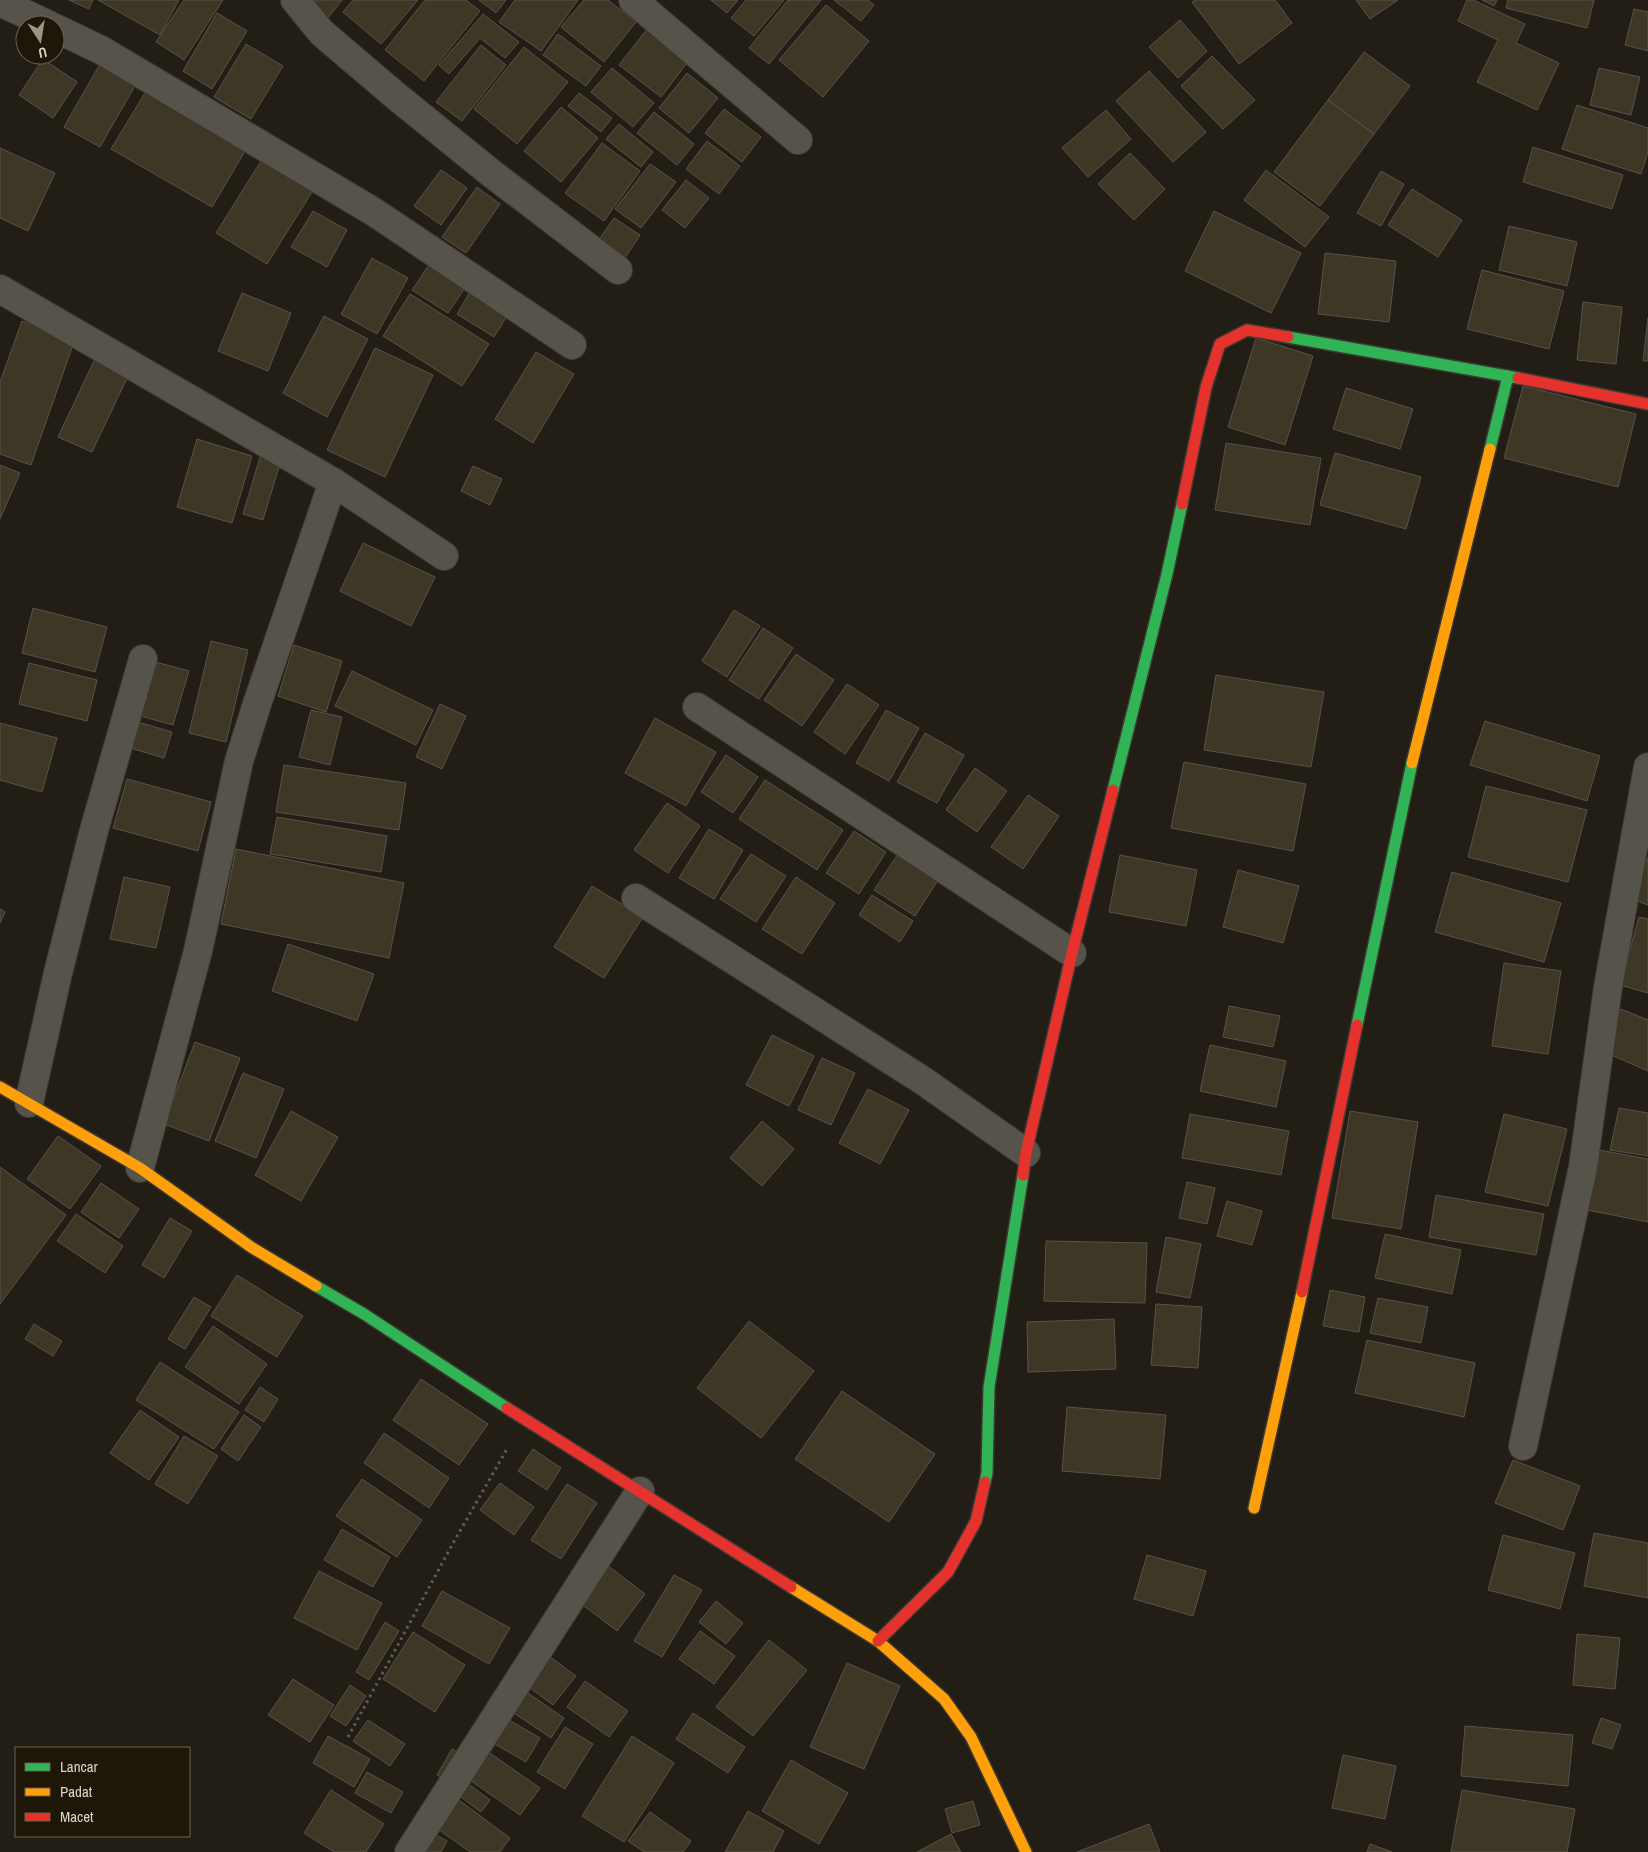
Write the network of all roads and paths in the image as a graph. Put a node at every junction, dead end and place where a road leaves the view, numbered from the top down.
1 (295, 0) edge
2 (633, 0) edge
3 (0, 2) edge
4 (28, 15) edge
5 (65, 33) edge
6 (798, 140) dead end
7 (618, 270) dead end
8 (0, 289) edge
9 (572, 345) dead end
10 (1508, 376) junction
11 (1648, 404) edge
12 (333, 482) junction
13 (444, 556) dead end
14 (143, 659) dead end
15 (698, 707) dead end
16 (1648, 767) edge
17 (636, 898) dead end
18 (1072, 952) junction
19 (0, 1087) edge
20 (29, 1103) junction
21 (1026, 1153) junction
22 (140, 1168) junction
23 (524, 1420) junction
24 (1523, 1446) dead end
25 (640, 1491) junction
26 (1254, 1508) dead end
27 (878, 1641) junction
28 (348, 1737) dead end
29 (409, 1852) edge
30 (1026, 1852) edge

1 - 7 street
2 - 6 street
3 - 4 street
5 - 9 street
8 - 12 street
10 - 11 street
10 - 18 street
10 - 26 street
12 - 13 street
12 - 22 street
14 - 20 street
15 - 18 street
16 - 24 street
17 - 21 street
18 - 21 street
19 - 20 street
20 - 22 street
21 - 27 street
22 - 23 street
23 - 25 street
23 - 28 path
25 - 27 street
25 - 29 street
27 - 30 street

